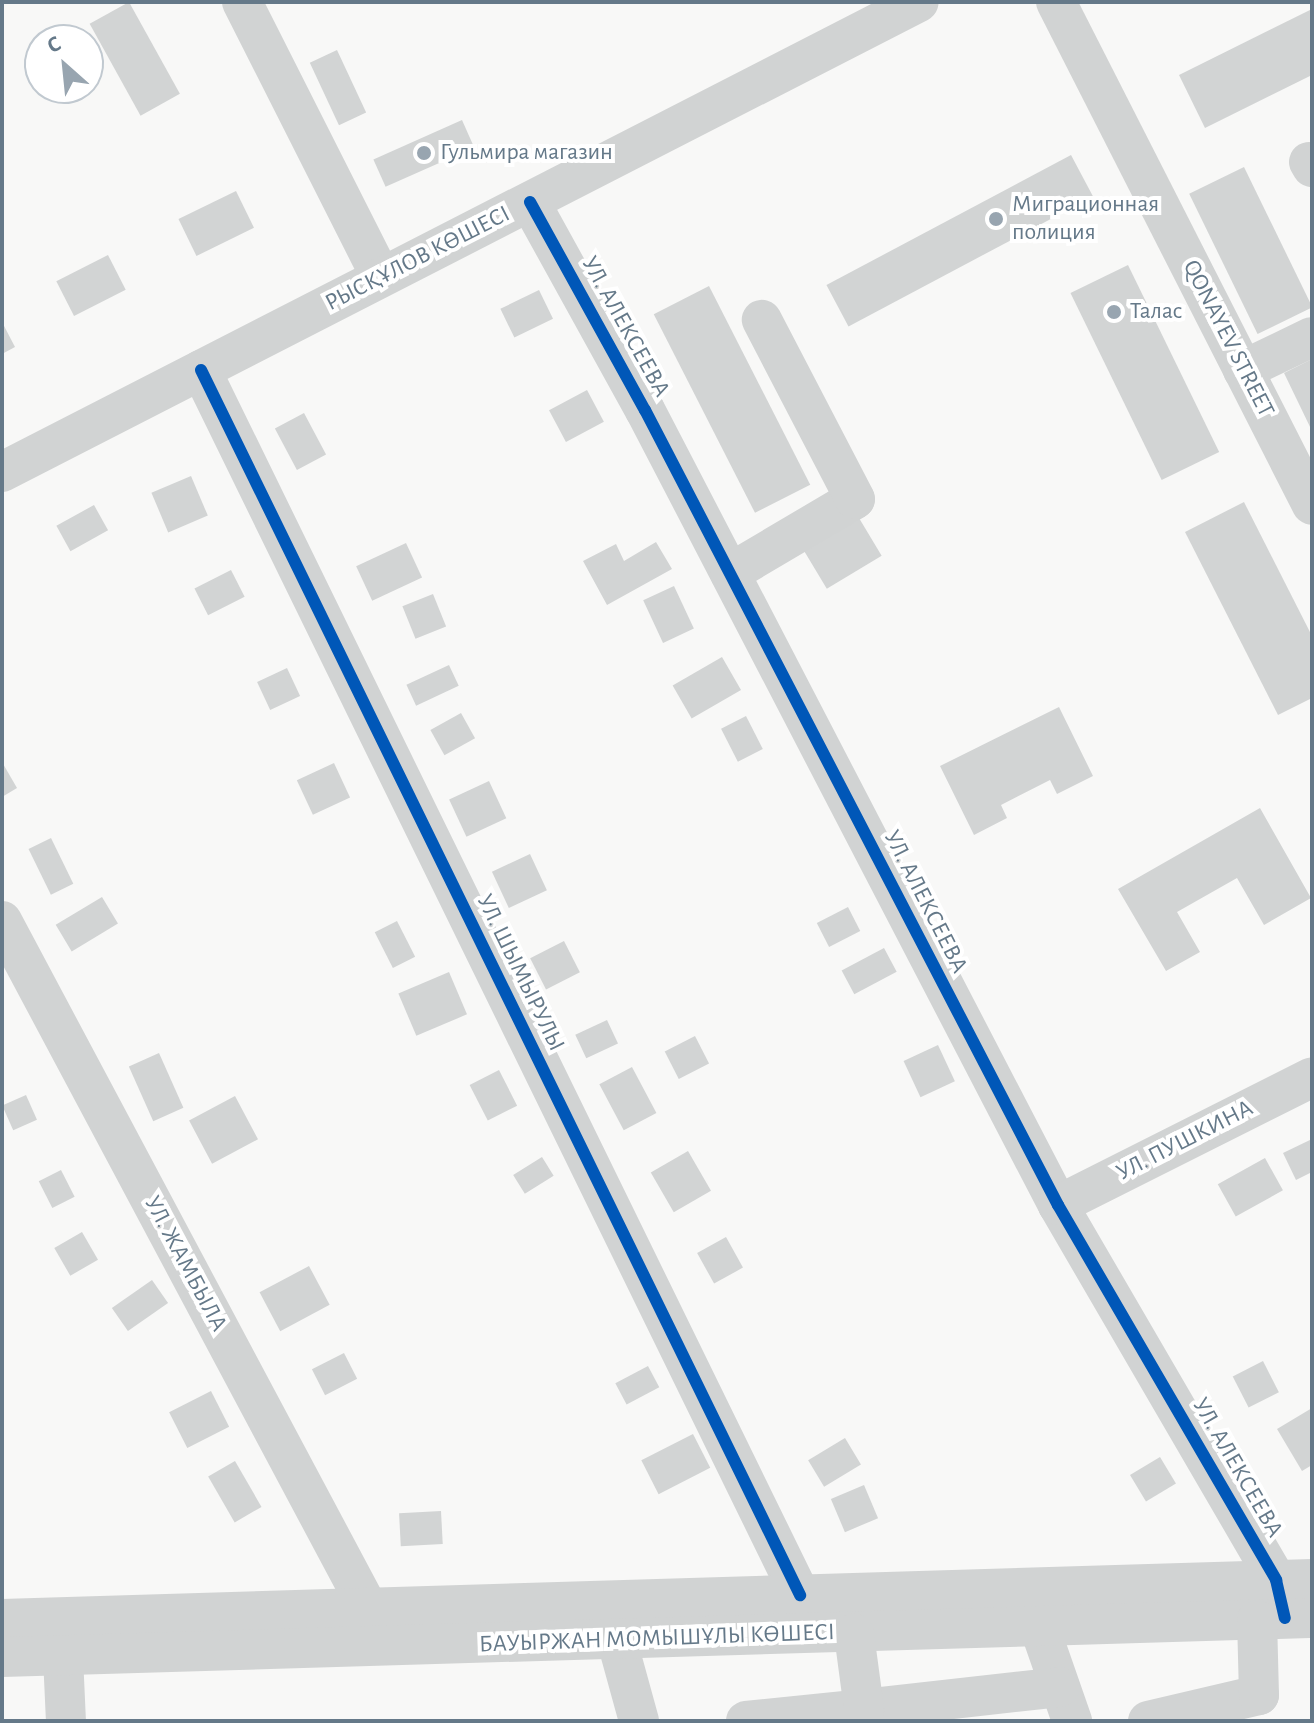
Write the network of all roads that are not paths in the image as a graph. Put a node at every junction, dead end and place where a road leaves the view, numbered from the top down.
1 (242, 2) edge
2 (919, 2) edge
3 (1056, 2) edge
4 (530, 202) junction
5 (381, 277) junction
6 (762, 320) dead end
7 (1312, 337) edge
8 (201, 370) junction
9 (1243, 370) junction
10 (2, 472) edge
11 (1312, 505) edge
12 (730, 573) junction
13 (2, 921) edge
14 (1312, 1077) edge
15 (1058, 1205) junction
16 (1294, 1579) edge
17 (800, 1595) junction
18 (368, 1608) junction
19 (2, 1619) edge
20 (1285, 1619) edge
21 (1039, 1626) junction
22 (854, 1634) junction
23 (617, 1641) junction
24 (373, 1647) junction
25 (63, 1656) junction
26 (2, 1657) edge
27 (1066, 1704) edge
28 (864, 1709) junction
29 (66, 1721) edge
30 (639, 1721) edge
31 (746, 1721) edge
32 (1148, 1721) edge

1 - 5 street
2 - 4 street, РЫСҚҰЛОВ КӨШЕСІ
3 - 9 street, QONAYEV STREET
4 - 5 street, РЫСҚҰЛОВ КӨШЕСІ
4 - 12 street, УЛ. АЛЕКСЕЕВА
5 - 8 street, РЫСҚҰЛОВ КӨШЕСІ
6 - 12 street
7 - 9 street
8 - 10 street, РЫСҚҰЛОВ КӨШЕСІ
8 - 17 street, УЛ. ШЫМЫРУЛЫ
9 - 11 street, QONAYEV STREET
12 - 15 street, УЛ. АЛЕКСЕЕВА
13 - 18 street, УЛ. ЖАМБЫЛА
14 - 15 street, УЛ. ПУШКИНА
15 - 16 street, УЛ. АЛЕКСЕЕВА
16 - 17 street, БАУЫРЖАН МОМЫШҰЛЫ КӨШЕСІ
16 - 20 street, УЛ. АЛЕКСЕЕВА
17 - 18 street, БАУЫРЖАН МОМЫШҰЛЫ КӨШЕСІ
18 - 19 street, БАУЫРЖАН МОМЫШҰЛЫ КӨШЕСІ
18 - 24 street
20 - 21 street, БАУЫРЖАН МОМЫШҰЛЫ КӨШЕСІ
20 - 32 street, УЛ. АЛЕКСЕЕВА
21 - 22 street, БАУЫРЖАН МОМЫШҰЛЫ КӨШЕСІ
21 - 27 street
22 - 23 street, БАУЫРЖАН МОМЫШҰЛЫ КӨШЕСІ
22 - 28 street
23 - 24 street, БАУЫРЖАН МОМЫШҰЛЫ КӨШЕСІ
23 - 30 street
24 - 25 street, БАУЫРЖАН МОМЫШҰЛЫ КӨШЕСІ
25 - 26 street, БАУЫРЖАН МОМЫШҰЛЫ КӨШЕСІ
25 - 29 street
27 - 28 street
28 - 31 street

